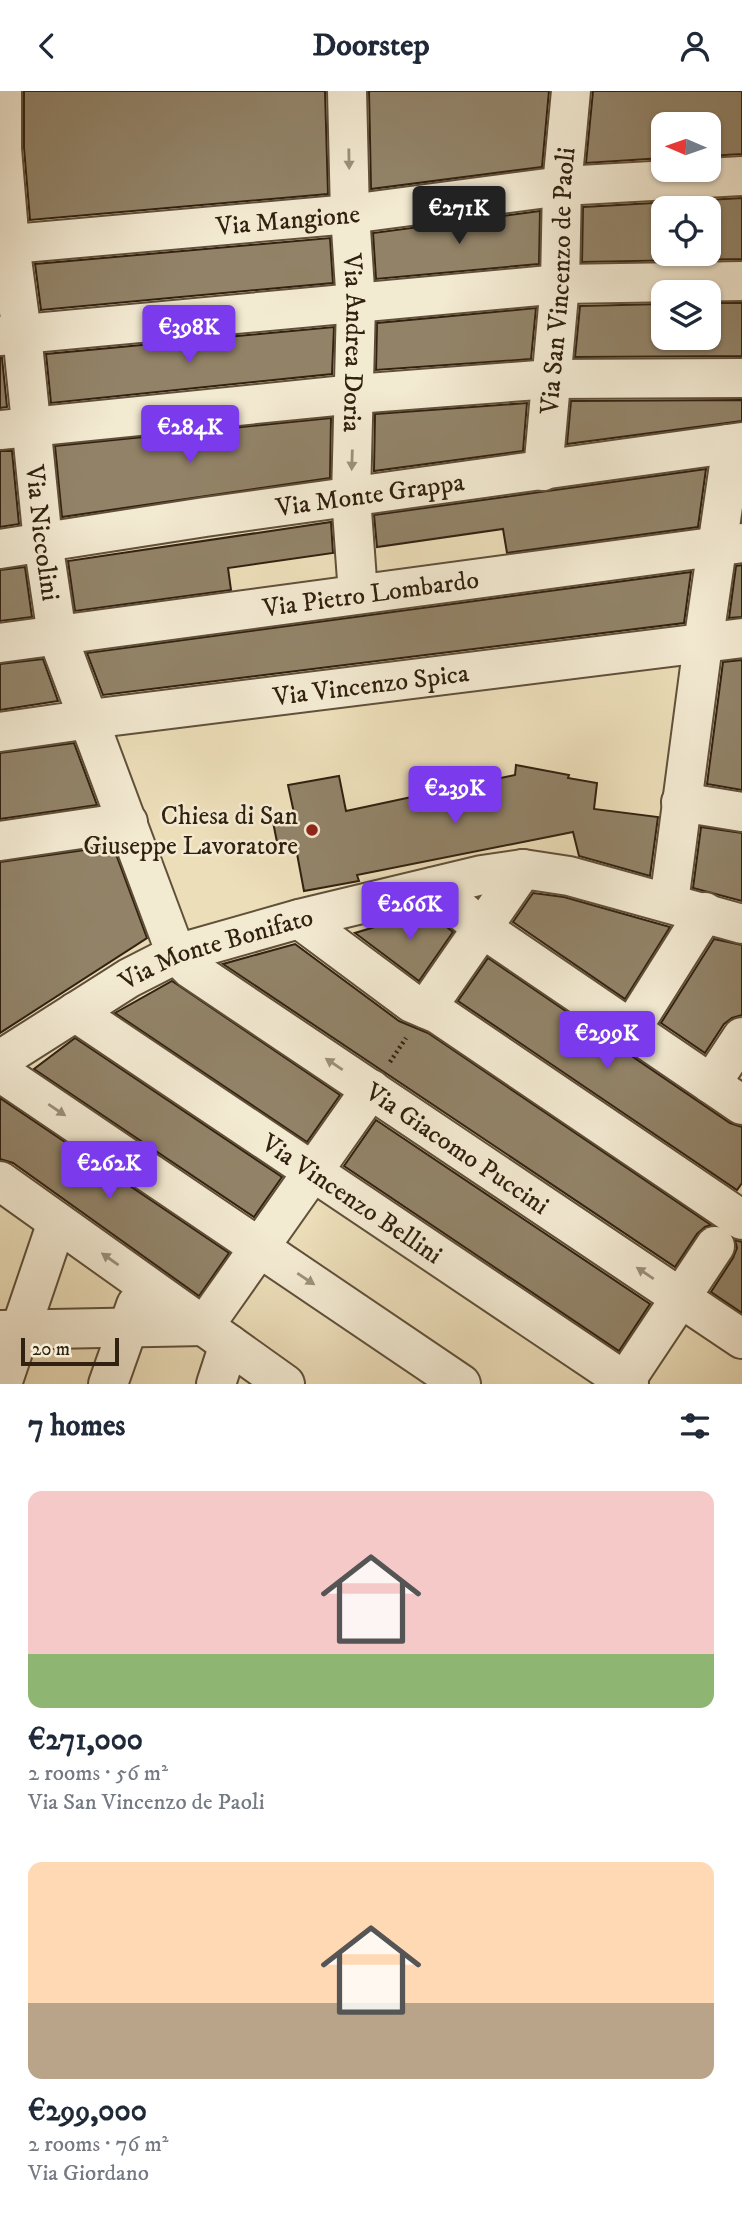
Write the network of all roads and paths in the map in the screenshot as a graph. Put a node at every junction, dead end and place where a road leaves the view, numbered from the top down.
1 (2, 91) edge
2 (347, 91) edge
3 (572, 91) edge
4 (742, 176) edge
5 (562, 187) junction
6 (350, 214) junction
7 (5, 245) edge
8 (742, 281) edge
9 (560, 285) junction
10 (356, 304) junction
11 (11, 335) edge
12 (742, 378) edge
13 (551, 379) junction
14 (355, 394) junction
15 (15, 428) edge
16 (735, 443) edge
17 (543, 471) junction
18 (351, 498) junction
19 (43, 542) junction
20 (729, 545) edge
21 (0, 549) edge
22 (358, 594) junction
23 (57, 635) junction
24 (742, 638) edge
25 (0, 643) edge
26 (702, 644) junction
27 (90, 719) junction
28 (0, 732) edge
29 (681, 802) junction
30 (742, 812) edge
31 (128, 822) junction
32 (0, 841) edge
33 (523, 869) junction
34 (433, 887) junction
35 (687, 907) junction
36 (299, 919) junction
37 (742, 924) edge
38 (482, 928) junction
39 (176, 954) junction
40 (426, 1009) junction
41 (75, 1012) junction
42 (632, 1028) junction
43 (742, 1037) edge
44 (0, 1063) edge
45 (0, 1072) edge
46 (711, 1084) junction
47 (372, 1089) junction
48 (742, 1105) edge
49 (314, 1171) junction
50 (0, 1181) edge
51 (740, 1214) edge
52 (57, 1222) junction
53 (715, 1246) dead end
54 (260, 1247) junction
55 (144, 1283) junction
56 (681, 1297) junction
57 (128, 1328) junction
58 (10, 1330) edge
59 (217, 1335) junction
60 (742, 1339) edge
61 (626, 1383) edge
62 (2, 1384) edge
63 (108, 1384) edge
64 (216, 1384) edge
65 (285, 1384) edge
66 (461, 1384) edge

1 - 7 street, Via Niccolini
2 -> 6 street, Via Andrea Doria
3 - 5 street, Via San Vincenzo de Paoli
4 - 5 street, Via Mangione
5 - 6 street, Via Mangione
5 - 9 street, Via San Vincenzo de Paoli
6 - 7 street, Via Mangione
6 - 10 street, Via Andrea Doria
7 - 11 street, Via Niccolini
8 - 9 street
9 - 10 street
9 - 13 street, Via San Vincenzo de Paoli
10 - 11 street
10 - 14 street, Via Andrea Doria
11 - 15 street, Via Niccolini
12 - 13 street
13 - 14 street
13 - 17 street, Via San Vincenzo de Paoli
14 - 15 street
14 -> 18 street, Via Andrea Doria
15 - 19 street, Via Niccolini
16 - 17 street, Via Monte Grappa
16 - 20 street
17 - 18 street, Via Monte Grappa
18 - 19 street, Via Monte Grappa
18 - 22 street, Via Andrea Doria
19 - 21 street, Via Monte Grappa
19 - 23 street, Via Niccolini
20 - 22 street, Via Pietro Lombardo
20 - 26 street
22 - 23 street, Via Pietro Lombardo
23 - 25 street, Via Pietro Lombardo
23 - 27 street, Via Niccolini
24 - 26 street, Via Vincenzo Spica
26 - 27 street, Via Vincenzo Spica
26 - 29 street
27 - 28 street, Via Vincenzo Spica
27 - 31 street, Via Niccolini
29 - 30 street
29 - 35 street
31 - 32 street
31 - 39 street, Via Niccolini
33 - 34 street, Via Monte Bonifato
33 - 35 street, Via Monte Bonifato
33 - 38 street
34 - 36 street, Via Monte Bonifato
34 - 38 street
35 - 37 street, Via Monte Bonifato
35 - 42 street
36 - 39 street, Via Monte Bonifato
36 - 40 street
38 - 40 street
38 - 42 street
39 - 41 street, Via Monte Bonifato
47 -> 39 street, Via Giacomo Puccini
40 - 47 path
40 - 51 street
41 - 44 street, Via Monte Bonifato
41 - 49 street, Via Vincenzo Bellini
42 - 46 street
43 - 46 street
45 -> 54 street
46 - 48 street
47 - 49 street
56 -> 47 street, Via Giacomo Puccini
49 - 54 street
49 - 61 street, Via Vincenzo Bellini
50 - 52 street
55 -> 52 street
52 - 58 street
53 - 56 street
54 - 59 street
54 -> 66 street
55 - 57 street
55 - 59 street
56 - 60 street, Via Giacomo Puccini
56 - 61 street
57 - 58 street
57 - 59 street
57 - 63 street
58 - 62 street
59 - 64 street
59 - 65 street

